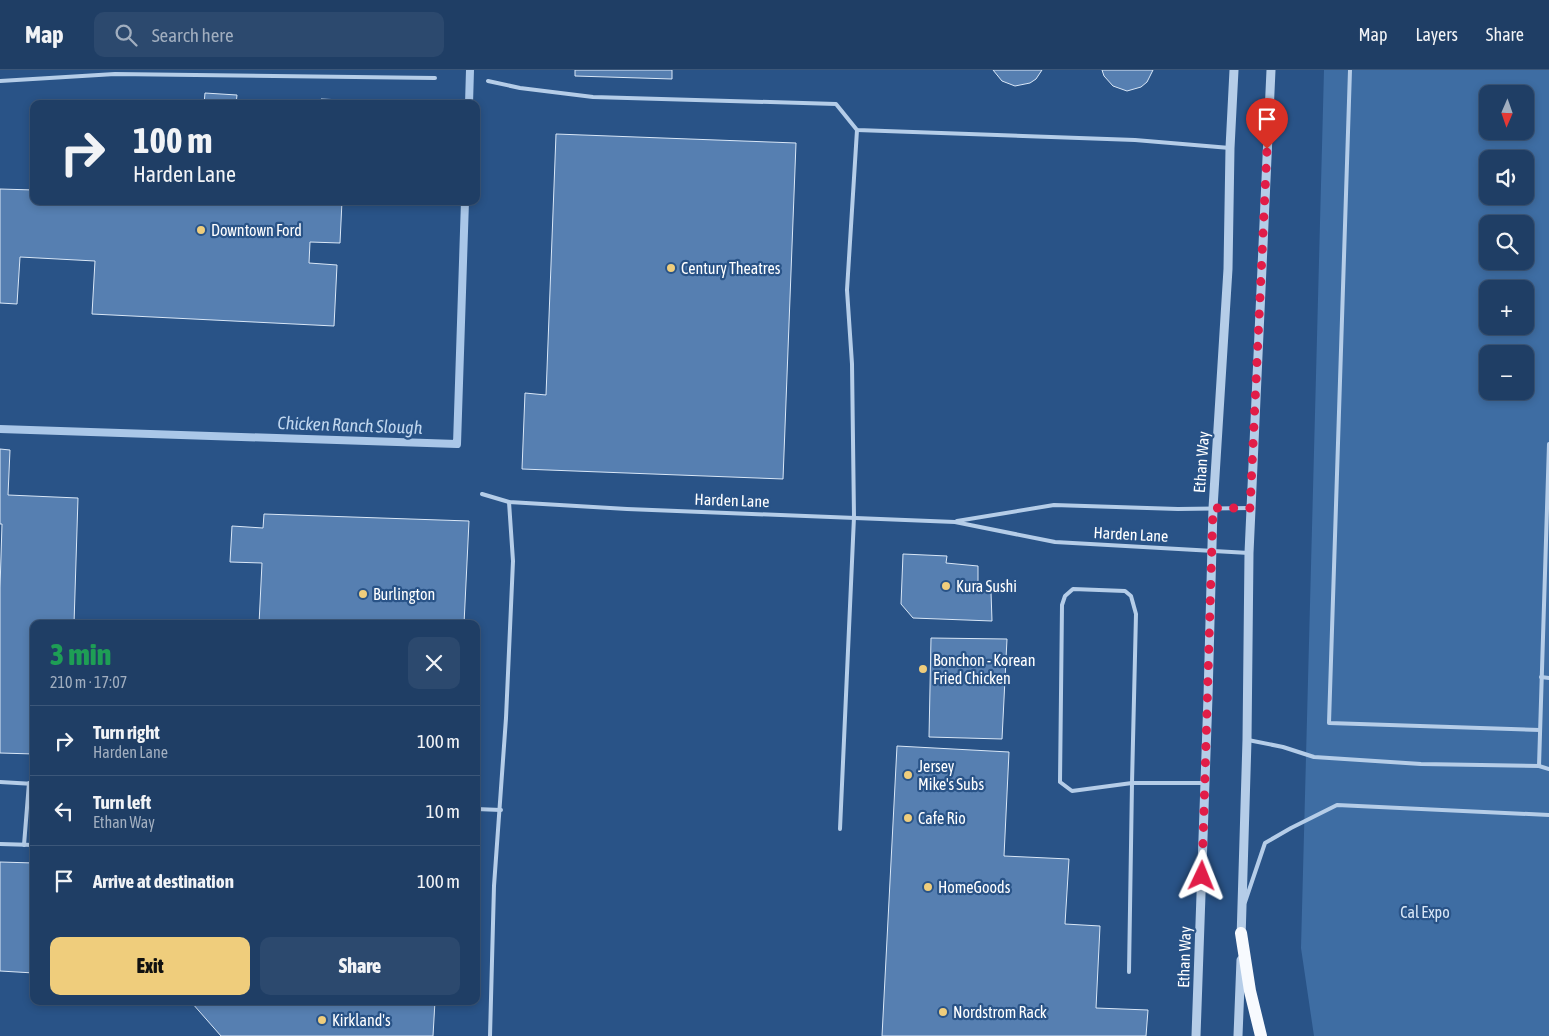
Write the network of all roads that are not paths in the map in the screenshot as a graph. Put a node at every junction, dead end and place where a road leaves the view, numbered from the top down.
1 (304, 70) edge
2 (1234, 70) edge
3 (1270, 70) edge
4 (1350, 70) edge
5 (303, 76) junction
6 (435, 78) dead end
7 (0, 81) edge
8 (488, 81) dead end
9 (857, 130) junction
10 (1230, 148) junction
11 (1549, 444) edge
12 (482, 494) dead end
13 (509, 502) junction
14 (1213, 508) junction
15 (1250, 508) junction
16 (854, 517) junction
17 (955, 522) junction
18 (1212, 552) junction
19 (1249, 553) junction
20 (1542, 677) junction
21 (1549, 678) edge
22 (1540, 730) junction
23 (1247, 740) junction
24 (1539, 766) junction
25 (1549, 768) edge
26 (0, 782) edge
27 (30, 783) edge
28 (1132, 783) junction
29 (1205, 783) junction
30 (30, 792) edge
31 (480, 809) edge
32 (501, 810) junction
33 (1548, 815) edge
34 (840, 829) dead end
35 (0, 844) edge
36 (24, 845) junction
37 (30, 845) edge
38 (1242, 911) junction
39 (1241, 933) junction
40 (1129, 972) dead end
41 (490, 1036) edge
42 (1196, 1036) edge
43 (1238, 1036) edge
44 (1261, 1036) edge

1 - 5 lane
2 - 10 street, Ethan Way
3 - 15 street
4 - 22 lane
5 - 6 lane
5 - 7 lane
8 - 9 lane
9 - 10 lane
9 - 16 lane
10 - 14 street, Ethan Way
11 - 20 lane
12 - 13 lane, Harden Lane
13 - 16 lane, Harden Lane
13 - 32 lane
14 - 15 lane, Harden Lane
14 - 17 lane, Harden Lane
14 - 18 street, Ethan Way
15 - 19 street
16 - 17 lane, Harden Lane
16 - 34 lane
17 - 18 lane, Harden Lane
18 - 19 lane, Harden Lane
18 - 29 street, Ethan Way
19 - 23 street
20 - 21 lane
20 - 22 lane
22 - 24 lane
23 - 24 lane
23 - 38 street
24 - 25 lane
26 - 27 lane
28 - 28 lane
28 - 29 lane
28 - 40 lane
29 - 42 street, Ethan Way
30 - 36 lane
31 - 32 lane
32 - 41 lane
33 - 38 lane
35 - 36 lane
36 - 37 lane
38 - 39 street
39 - 43 street
39 - 44 main road

